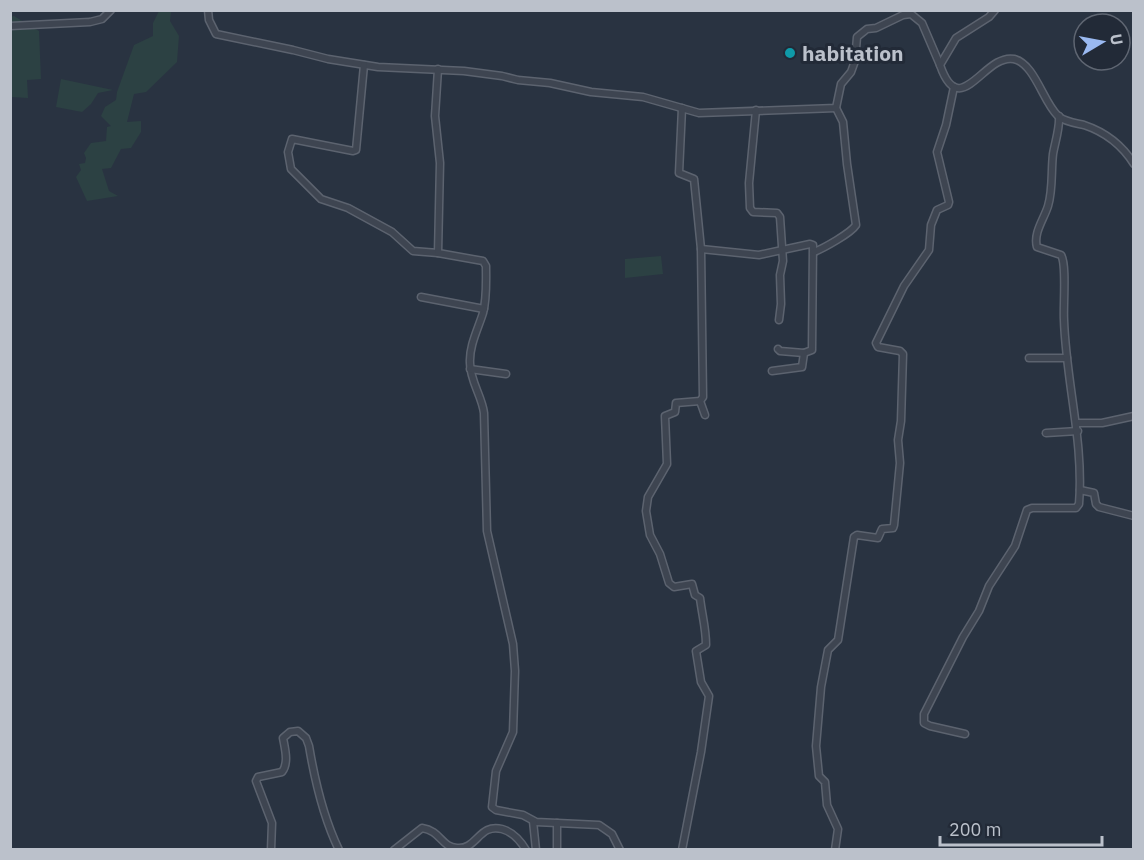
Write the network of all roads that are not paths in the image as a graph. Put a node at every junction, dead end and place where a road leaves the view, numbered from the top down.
1 (111, 10) edge
2 (208, 10) edge
3 (995, 10) edge
4 (912, 12) edge
5 (10, 26) edge
6 (364, 65) junction
7 (940, 65) junction
8 (438, 69) junction
9 (954, 87) junction
10 (682, 108) junction
11 (836, 108) junction
12 (756, 110) junction
13 (1059, 116) junction
14 (1134, 164) edge
15 (701, 249) junction
16 (783, 251) junction
17 (814, 252) junction
18 (438, 253) junction
19 (421, 297) dead end
20 (484, 309) junction
21 (779, 320) dead end
22 (778, 349) dead end
23 (804, 353) junction
24 (1029, 358) dead end
25 (1067, 358) junction
26 (470, 369) junction
27 (772, 371) dead end
28 (506, 374) dead end
29 (700, 401) junction
30 (705, 415) dead end
31 (1134, 416) edge
32 (1077, 427) junction
33 (1046, 433) dead end
34 (1080, 490) junction
35 (1134, 516) edge
36 (965, 734) dead end
37 (533, 821) junction
38 (557, 823) junction
39 (271, 849) edge
40 (339, 849) edge
41 (394, 849) edge
42 (526, 849) edge
43 (536, 849) edge
44 (557, 849) edge
45 (620, 849) edge
46 (682, 849) edge
47 (835, 849) edge

1 - 5 street
2 - 6 street
3 - 7 street
4 - 7 street
4 - 11 street
6 - 8 street
6 - 18 street
7 - 9 street
8 - 10 street
8 - 18 street
9 - 13 street
9 - 47 street
10 - 12 street
10 - 15 street
11 - 12 street
11 - 17 street
12 - 16 street
13 - 14 street
13 - 25 street
15 - 16 street
15 - 29 street
16 - 17 street
16 - 21 street
17 - 23 street
18 - 20 street
19 - 20 street
20 - 26 street
22 - 23 street
23 - 27 street
24 - 25 street
25 - 32 street
26 - 28 street
26 - 37 street
29 - 30 street
29 - 46 street
31 - 32 street
32 - 33 street
32 - 34 street
34 - 35 street
34 - 36 street
37 - 38 street
37 - 43 street
38 - 44 street
38 - 45 street
39 - 40 street
41 - 42 street

